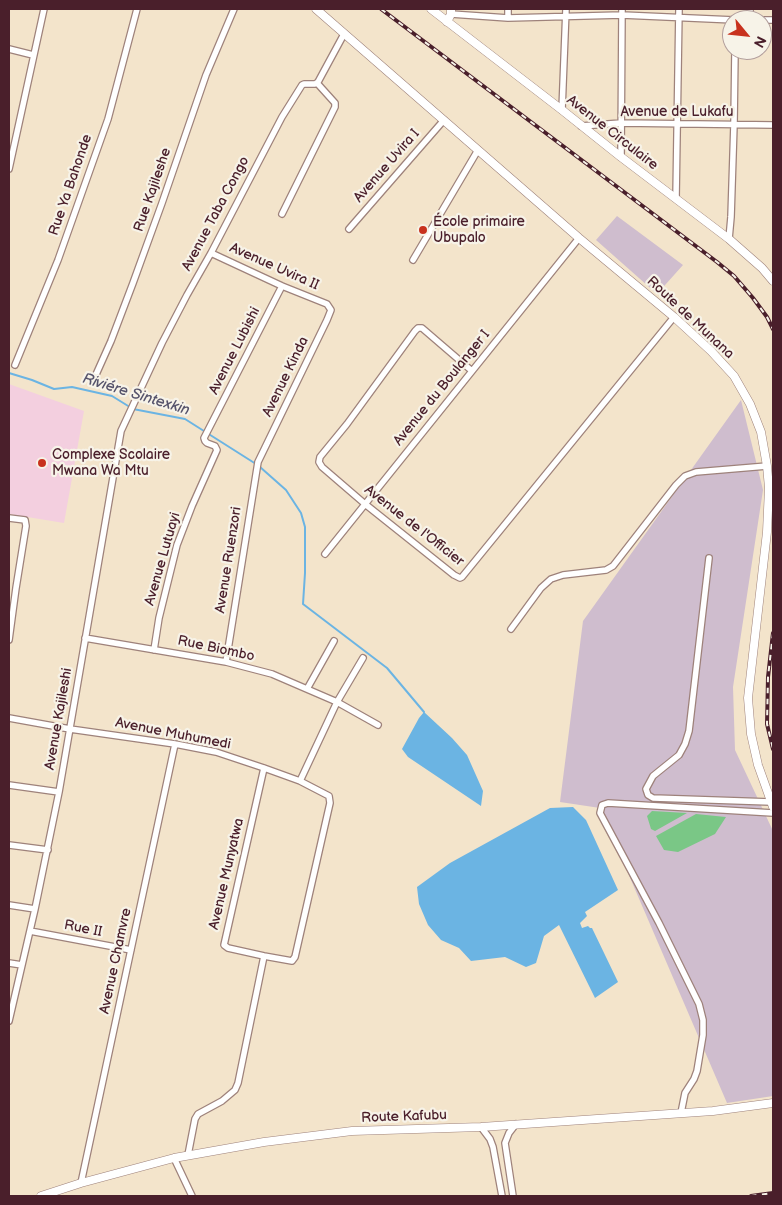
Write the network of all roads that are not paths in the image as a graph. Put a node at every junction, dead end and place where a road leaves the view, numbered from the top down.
1 (44, 9) edge
2 (137, 9) edge
3 (234, 9) edge
4 (316, 9) edge
5 (431, 9) edge
6 (508, 9) edge
7 (566, 9) edge
8 (679, 9) edge
9 (451, 11) edge
10 (622, 12) edge
11 (566, 17) junction
12 (679, 17) junction
13 (508, 18) junction
14 (722, 19) edge
15 (447, 22) junction
16 (344, 34) junction
17 (9, 50) edge
18 (33, 55) junction
19 (735, 60) edge
20 (316, 83) junction
21 (562, 110) junction
22 (444, 120) junction
23 (622, 123) junction
24 (677, 123) junction
25 (734, 124) junction
26 (773, 125) edge
27 (581, 126) junction
28 (478, 150) junction
29 (621, 157) junction
30 (9, 169) edge
31 (676, 198) junction
32 (282, 214) dead end
33 (349, 228) dead end
34 (580, 238) junction
35 (729, 239) junction
36 (211, 253) junction
37 (414, 260) dead end
38 (773, 281) edge
39 (282, 286) junction
40 (327, 304) joint
41 (674, 317) junction
42 (15, 365) dead end
43 (472, 371) junction
44 (94, 379) dead end
45 (125, 420) joint
46 (217, 450) joint
47 (258, 462) joint
48 (767, 466) junction
49 (364, 504) junction
50 (9, 518) edge
51 (325, 554) dead end
52 (709, 558) dead end
53 (511, 629) dead end
54 (85, 638) junction
55 (9, 640) edge
56 (334, 641) dead end
57 (154, 650) junction
58 (363, 658) dead end
59 (226, 662) junction
60 (307, 689) junction
61 (337, 702) junction
62 (9, 718) edge
63 (378, 725) dead end
64 (70, 729) junction
65 (175, 744) junction
66 (264, 768) junction
67 (300, 781) junction
68 (9, 785) edge
69 (59, 792) junction
70 (772, 804) edge
71 (773, 813) edge
72 (9, 845) edge
73 (48, 850) junction
74 (9, 905) edge
75 (35, 909) junction
76 (30, 931) junction
77 (131, 950) junction
78 (264, 956) junction
79 (9, 963) edge
80 (22, 965) junction
81 (9, 1021) edge
82 (773, 1103) edge
83 (681, 1113) junction
84 (516, 1124) junction
85 (481, 1127) junction
86 (188, 1155) junction
87 (174, 1158) junction
88 (81, 1183) junction
89 (41, 1196) edge
90 (192, 1196) edge
91 (502, 1196) edge
92 (513, 1196) edge

1 - 18 street
2 - 42 street, Rue Ya Bahonde
3 - 44 street, Rue Kajileshe
4 - 16 main road, Route de Munana
5 - 15 main road, Avenue Circulaire
6 - 13 street
7 - 11 street
8 - 12 street
9 - 13 street
9 - 15 main road
10 - 11 street
10 - 12 street
10 - 23 street
11 - 13 street
11 - 21 street
12 - 14 street
12 - 24 street
15 - 21 main road, Avenue Circulaire
16 - 20 street
16 - 22 main road, Route de Munana
17 - 18 street
18 - 30 street
19 - 25 street
20 - 32 street
20 - 36 street, Avenue Taba Congo
21 - 27 main road, Avenue Circulaire
22 - 28 main road, Route de Munana
22 - 33 street, Avenue Uvira I
23 - 24 street, Avenue de Lukafu
23 - 27 street, Avenue de Lukafu
23 - 29 street
24 - 25 street, Avenue de Lukafu
24 - 31 street
25 - 26 street, Avenue de Lukafu
25 - 35 street
27 - 29 main road, Avenue Circulaire
28 - 34 main road, Route de Munana
28 - 37 street
29 - 31 main road, Avenue Circulaire
31 - 35 main road, Avenue Circulaire
34 - 41 main road, Route de Munana
34 - 43 street, Avenue du Boulanger I
35 - 38 main road, Avenue Circulaire
36 - 39 street, Avenue Uvira II
36 - 45 street, Avenue Taba Congo
39 - 40 street, Avenue Uvira II
39 - 46 street, Avenue Lubishi
40 - 47 street, Avenue Kinda
41 - 48 main road, Route de Munana
41 - 49 street, Avenue de l'Officier
43 - 49 street, Avenue du Boulanger I
43 - 49 street, Avenue de l'Officier
45 - 54 street, Avenue Kajileshi
46 - 57 street, Avenue Lutuayi
47 - 59 street, Avenue Ruenzori
48 - 53 street
48 - 70 main road, Route de Munana
49 - 51 street, Avenue du Boulanger I
50 - 55 street
52 - 70 street
54 - 57 street, Rue Biombo
54 - 64 street, Avenue Kajileshi
56 - 60 street
57 - 59 street, Rue Biombo
58 - 61 street
59 - 60 street, Rue Biombo
60 - 61 street, Rue Biombo
61 - 63 street, Rue Biombo
61 - 67 street
62 - 64 street, Avenue Muhumedi
64 - 65 street, Avenue Muhumedi
64 - 69 street, Avenue Kajileshi
65 - 66 street, Avenue Muhumedi
65 - 77 street, Avenue Chamvre
66 - 67 street, Avenue Muhumedi
66 - 78 street, Avenue Munyatwa
67 - 78 street, Avenue Muhumedi
68 - 69 street
69 - 73 street, Avenue Kajileshi
71 - 83 street
72 - 73 street
73 - 75 street, Avenue Kajileshi
74 - 75 street
75 - 76 street, Avenue Kajileshi
76 - 77 street, Rue II
76 - 80 street, Avenue Kajileshi
77 - 88 street, Avenue Chamvre
78 - 86 street
79 - 80 street
80 - 81 street, Avenue Kajileshi
82 - 83 main road, Route Kafubu
83 - 84 main road, Route Kafubu
84 - 85 main road, Route Kafubu
84 - 92 street
85 - 86 main road, Route Kafubu
85 - 91 street
86 - 87 main road, Route Kafubu
87 - 88 main road, Route Kafubu
87 - 90 street
88 - 89 main road, Route Kafubu

